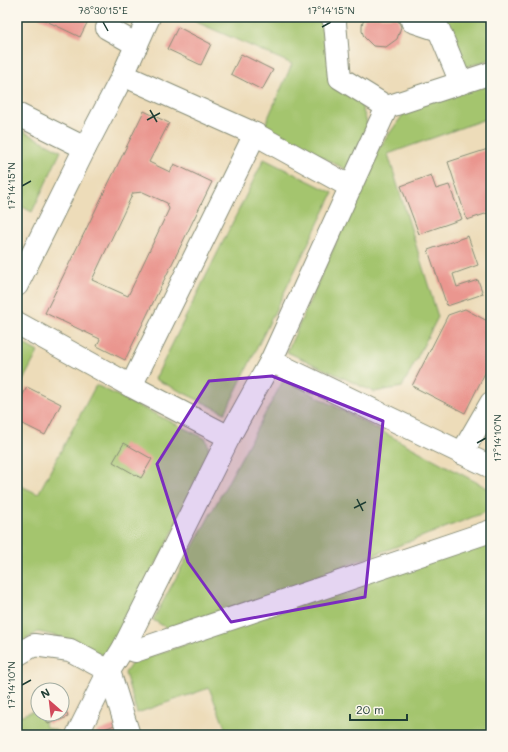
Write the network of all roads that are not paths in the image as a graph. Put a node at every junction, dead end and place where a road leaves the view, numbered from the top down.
1 (149, 17) edge
2 (332, 17) edge
3 (412, 21) dead end
4 (106, 28) dead end
5 (137, 45) junction
6 (491, 73) edge
7 (123, 75) junction
8 (461, 83) junction
9 (387, 106) junction
10 (17, 114) edge
11 (255, 134) junction
12 (84, 148) junction
13 (351, 187) junction
14 (17, 285) edge
15 (17, 323) edge
16 (271, 361) junction
17 (131, 386) junction
18 (491, 403) edge
19 (229, 437) junction
20 (462, 453) junction
21 (491, 467) edge
22 (491, 531) edge
23 (124, 647) junction
24 (17, 655) edge
25 (109, 671) junction
26 (77, 735) edge
27 (129, 735) edge

1 - 5 lane
2 - 9 lane
3 - 8 lane
4 - 5 lane
5 - 7 lane
6 - 8 lane
7 - 11 lane
7 - 12 lane
8 - 9 lane
9 - 13 lane
10 - 12 lane
11 - 13 lane
11 - 17 lane
12 - 14 lane
13 - 16 lane
15 - 17 lane
16 - 19 lane
16 - 20 lane
17 - 19 lane
18 - 20 lane
19 - 23 lane
20 - 21 lane
22 - 23 lane
23 - 25 lane
24 - 25 lane
25 - 26 lane
25 - 27 lane

